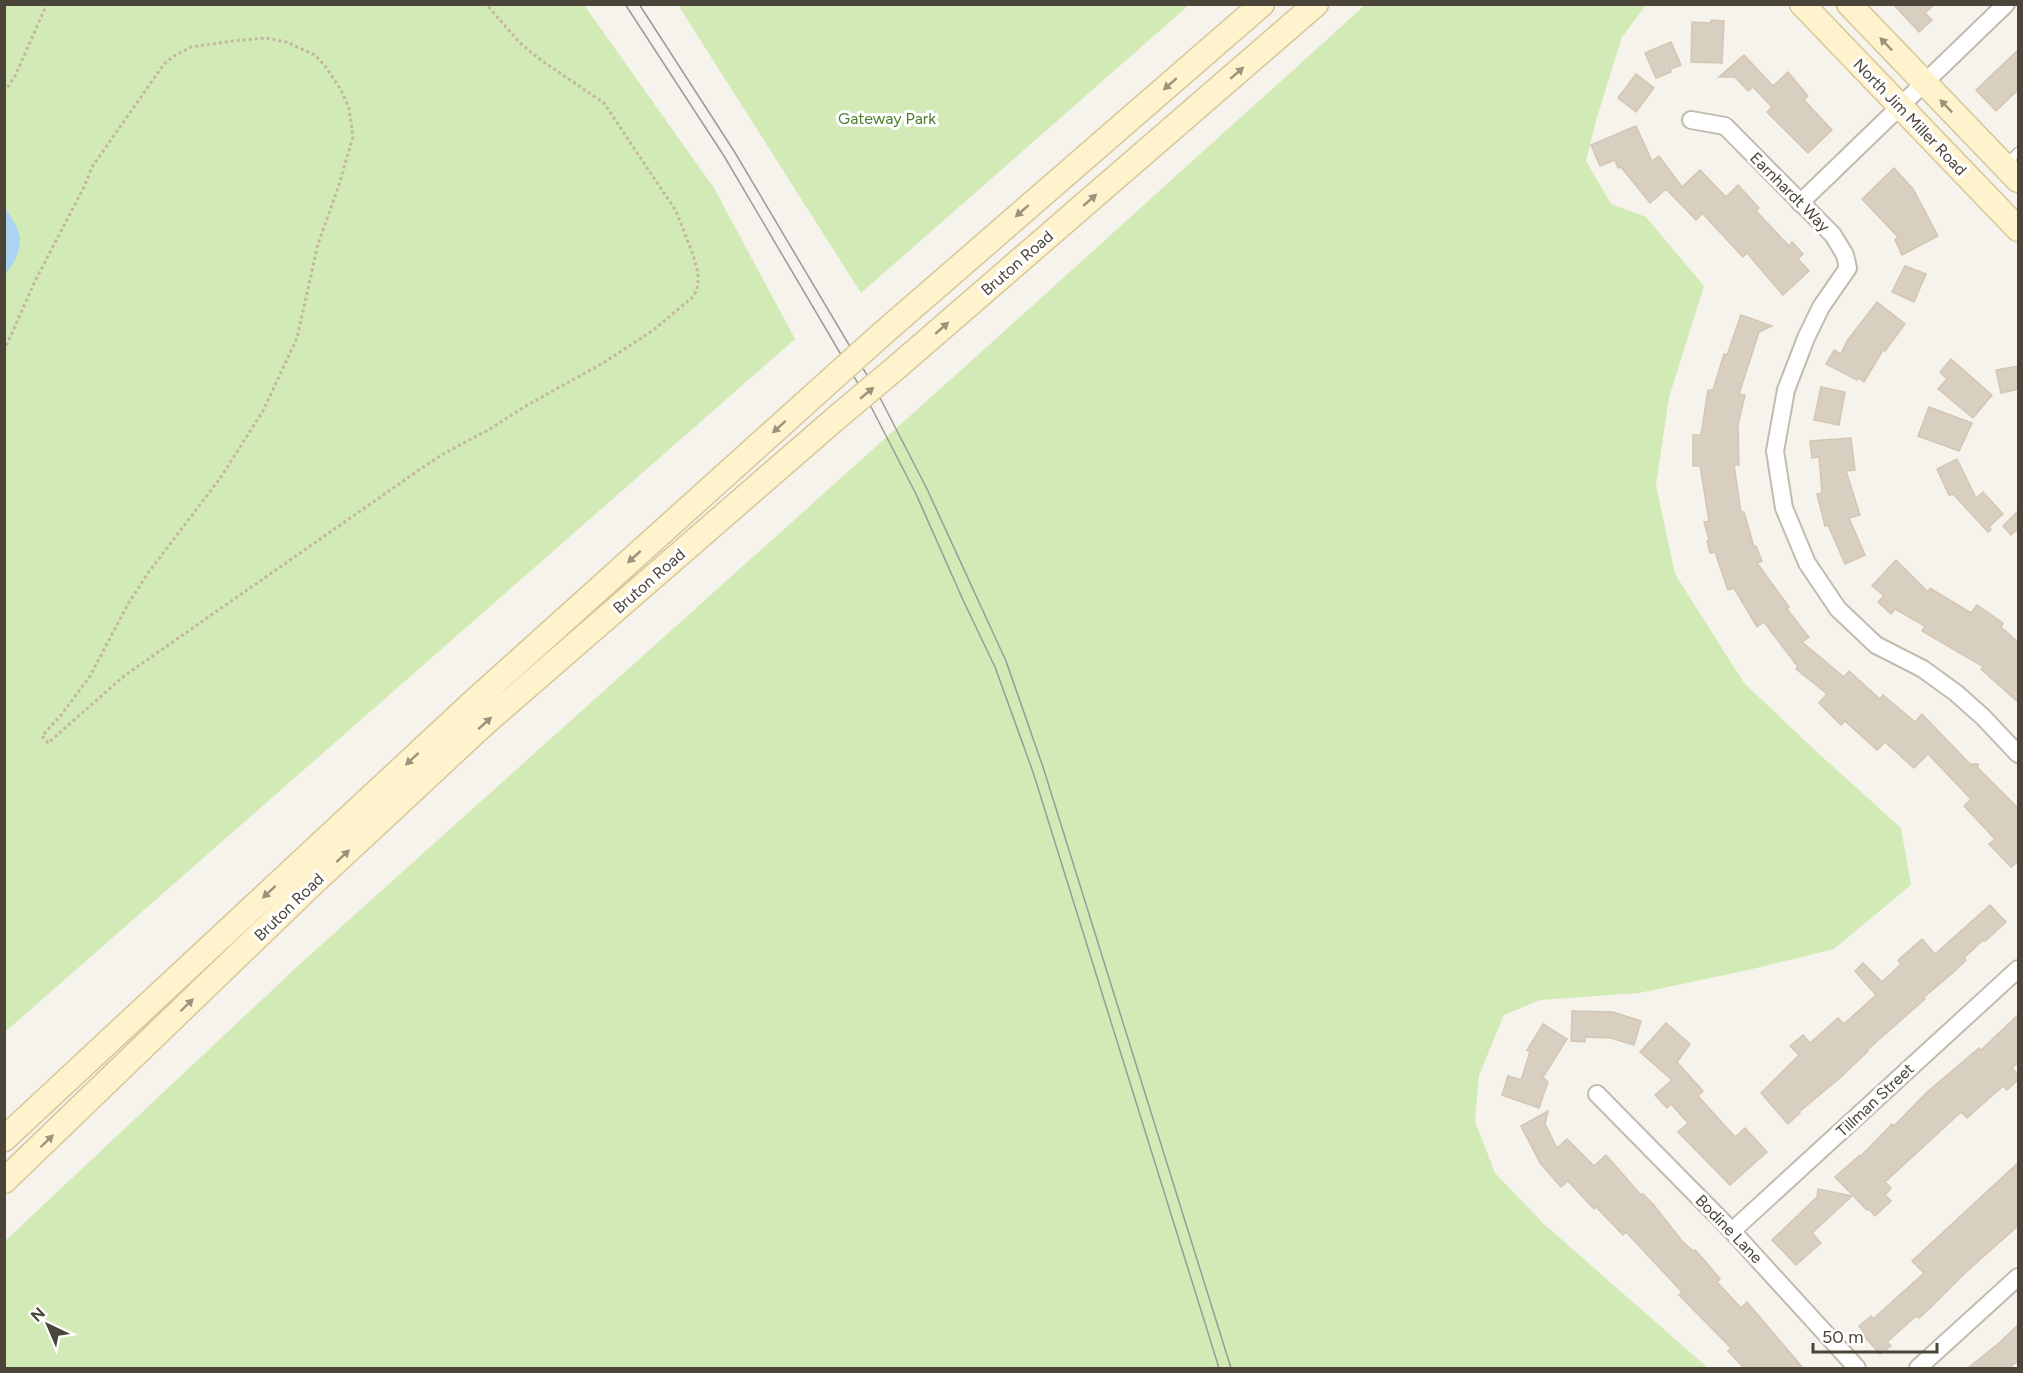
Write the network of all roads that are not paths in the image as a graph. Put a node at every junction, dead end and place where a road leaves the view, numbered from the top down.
1 (1262, 4) edge
2 (1316, 4) edge
3 (1802, 4) edge
4 (1849, 4) edge
5 (2006, 4) edge
6 (1924, 83) junction
7 (1899, 106) junction
8 (1691, 120) dead end
9 (2014, 166) edge
10 (1800, 203) junction
11 (2019, 229) edge
12 (2019, 754) edge
13 (303, 877) junction
14 (2019, 969) edge
15 (1596, 1094) dead end
16 (4, 1139) edge
17 (4, 1182) edge
18 (1732, 1231) junction
19 (2019, 1277) edge
20 (1857, 1368) edge
21 (1918, 1368) edge

1 -> 13 main road, Bruton Road, bridge
13 -> 2 main road, Bruton Road, bridge
3 - 7 main road, North Jim Miller Road
6 -> 4 main road, North Jim Miller Road
5 - 6 street
6 - 7 street
9 -> 6 main road, North Jim Miller Road
7 - 10 street
7 - 11 main road, North Jim Miller Road
8 - 10 street, Earnhardt Way
10 - 12 street, Earnhardt Way
13 -> 16 main road, Bruton Road
17 -> 13 main road, Bruton Road
14 - 18 street, Tillman Street
15 - 18 street, Bodine Lane
18 - 20 street, Bodine Lane
19 - 21 street

